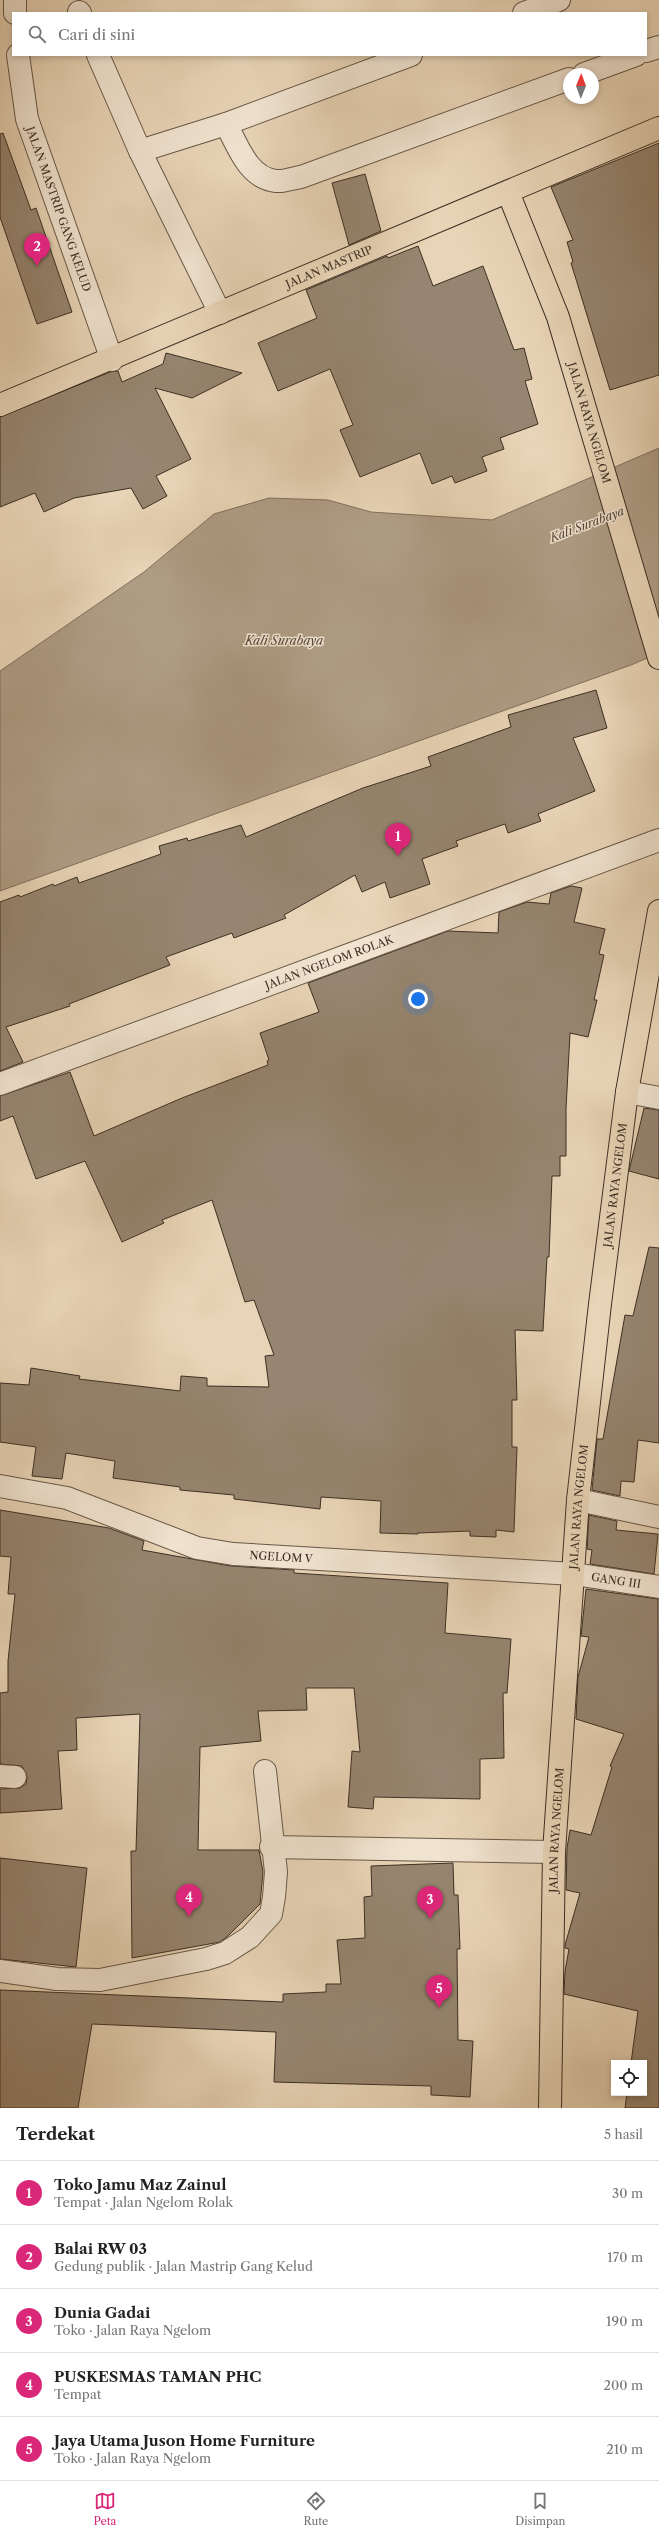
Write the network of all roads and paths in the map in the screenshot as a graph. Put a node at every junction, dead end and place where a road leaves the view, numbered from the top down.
1 (15, 0) edge
2 (559, 0) edge
3 (15, 12) edge
4 (527, 12) edge
5 (659, 47) edge
6 (647, 51) edge
7 (18, 56) edge
8 (98, 56) edge
9 (408, 56) edge
10 (633, 56) edge
11 (599, 69) edge
12 (563, 81) edge
13 (226, 124) junction
14 (659, 128) edge
15 (140, 151) junction
16 (508, 192) junction
17 (220, 314) junction
18 (112, 360) junction
19 (0, 405) edge
20 (659, 658) edge
21 (659, 840) edge
22 (659, 910) edge
23 (0, 1084) edge
24 (627, 1092) junction
25 (659, 1098) edge
26 (0, 1486) edge
27 (578, 1500) junction
28 (659, 1517) edge
29 (574, 1574) junction
30 (659, 1587) edge
31 (265, 1771) dead end
32 (271, 1847) junction
33 (554, 1852) junction
34 (0, 1971) edge
35 (550, 2108) edge

1 - 3 street
2 - 4 street
5 - 6 street
7 - 18 street, JALAN MASTRIP GANG KELUD
8 - 15 street
9 - 13 street
10 - 11 street
12 - 13 street
13 - 15 street
14 - 16 main road, JALAN MASTRIP
15 - 17 street
16 - 17 main road, JALAN MASTRIP
16 - 20 main road, JALAN RAYA NGELOM
17 - 18 main road, JALAN MASTRIP
18 - 19 main road, JALAN MASTRIP
21 - 23 street, JALAN NGELOM ROLAK
22 - 24 main road, JALAN RAYA NGELOM
24 - 25 street
24 - 27 main road, JALAN RAYA NGELOM
26 - 29 street, NGELOM V
27 - 28 street
27 - 29 main road, JALAN RAYA NGELOM
29 - 30 street, GANG III
29 - 33 main road, JALAN RAYA NGELOM
31 - 32 street
32 - 33 street
32 - 34 street
33 - 35 main road, JALAN RAYA NGELOM

